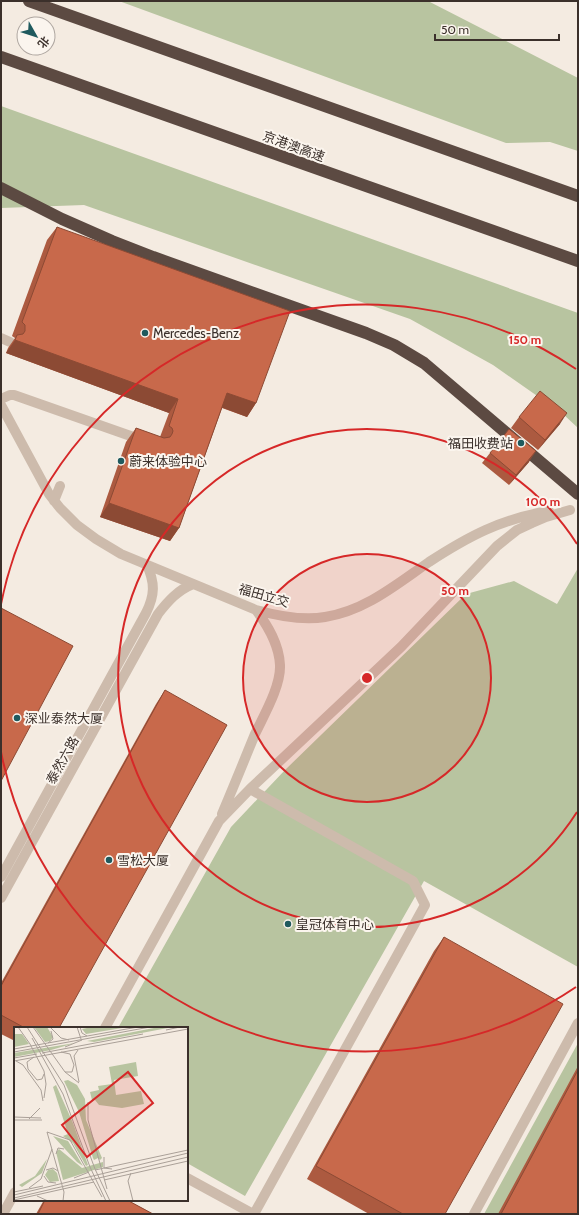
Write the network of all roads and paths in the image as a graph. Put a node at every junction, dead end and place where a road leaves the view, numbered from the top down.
1 (29, 1) edge
2 (1, 57) edge
3 (1, 188) edge
4 (578, 196) edge
5 (578, 261) edge
6 (1, 399) edge
7 (1, 405) edge
8 (150, 442) edge
9 (60, 486) dead end
10 (578, 494) edge
11 (54, 501) junction
12 (574, 510) edge
13 (147, 565) junction
14 (193, 584) junction
15 (256, 610) junction
16 (250, 789) junction
17 (220, 820) junction
18 (1, 877) edge
19 (1, 898) edge
20 (578, 1023) edge
21 (105, 1027) edge
22 (188, 1179) edge
23 (14, 1194) edge
24 (3, 1214) edge
25 (254, 1214) edge
26 (474, 1214) edge

1 - 4 highway
2 - 5 highway, 京港澳高速
3 - 10 highway
6 - 8 street
7 - 11 street, 福田立交
9 - 11 street
11 - 13 street, 福田立交
12 - 15 street, 福田立交
12 - 16 street
13 - 14 street, 福田立交
13 - 18 street, 泰然六路
14 - 15 street, 福田立交
14 - 19 street, 泰然六路
15 - 17 street
16 - 17 street
16 - 25 street
17 - 21 street
20 - 26 street
22 - 25 street
23 - 24 street

